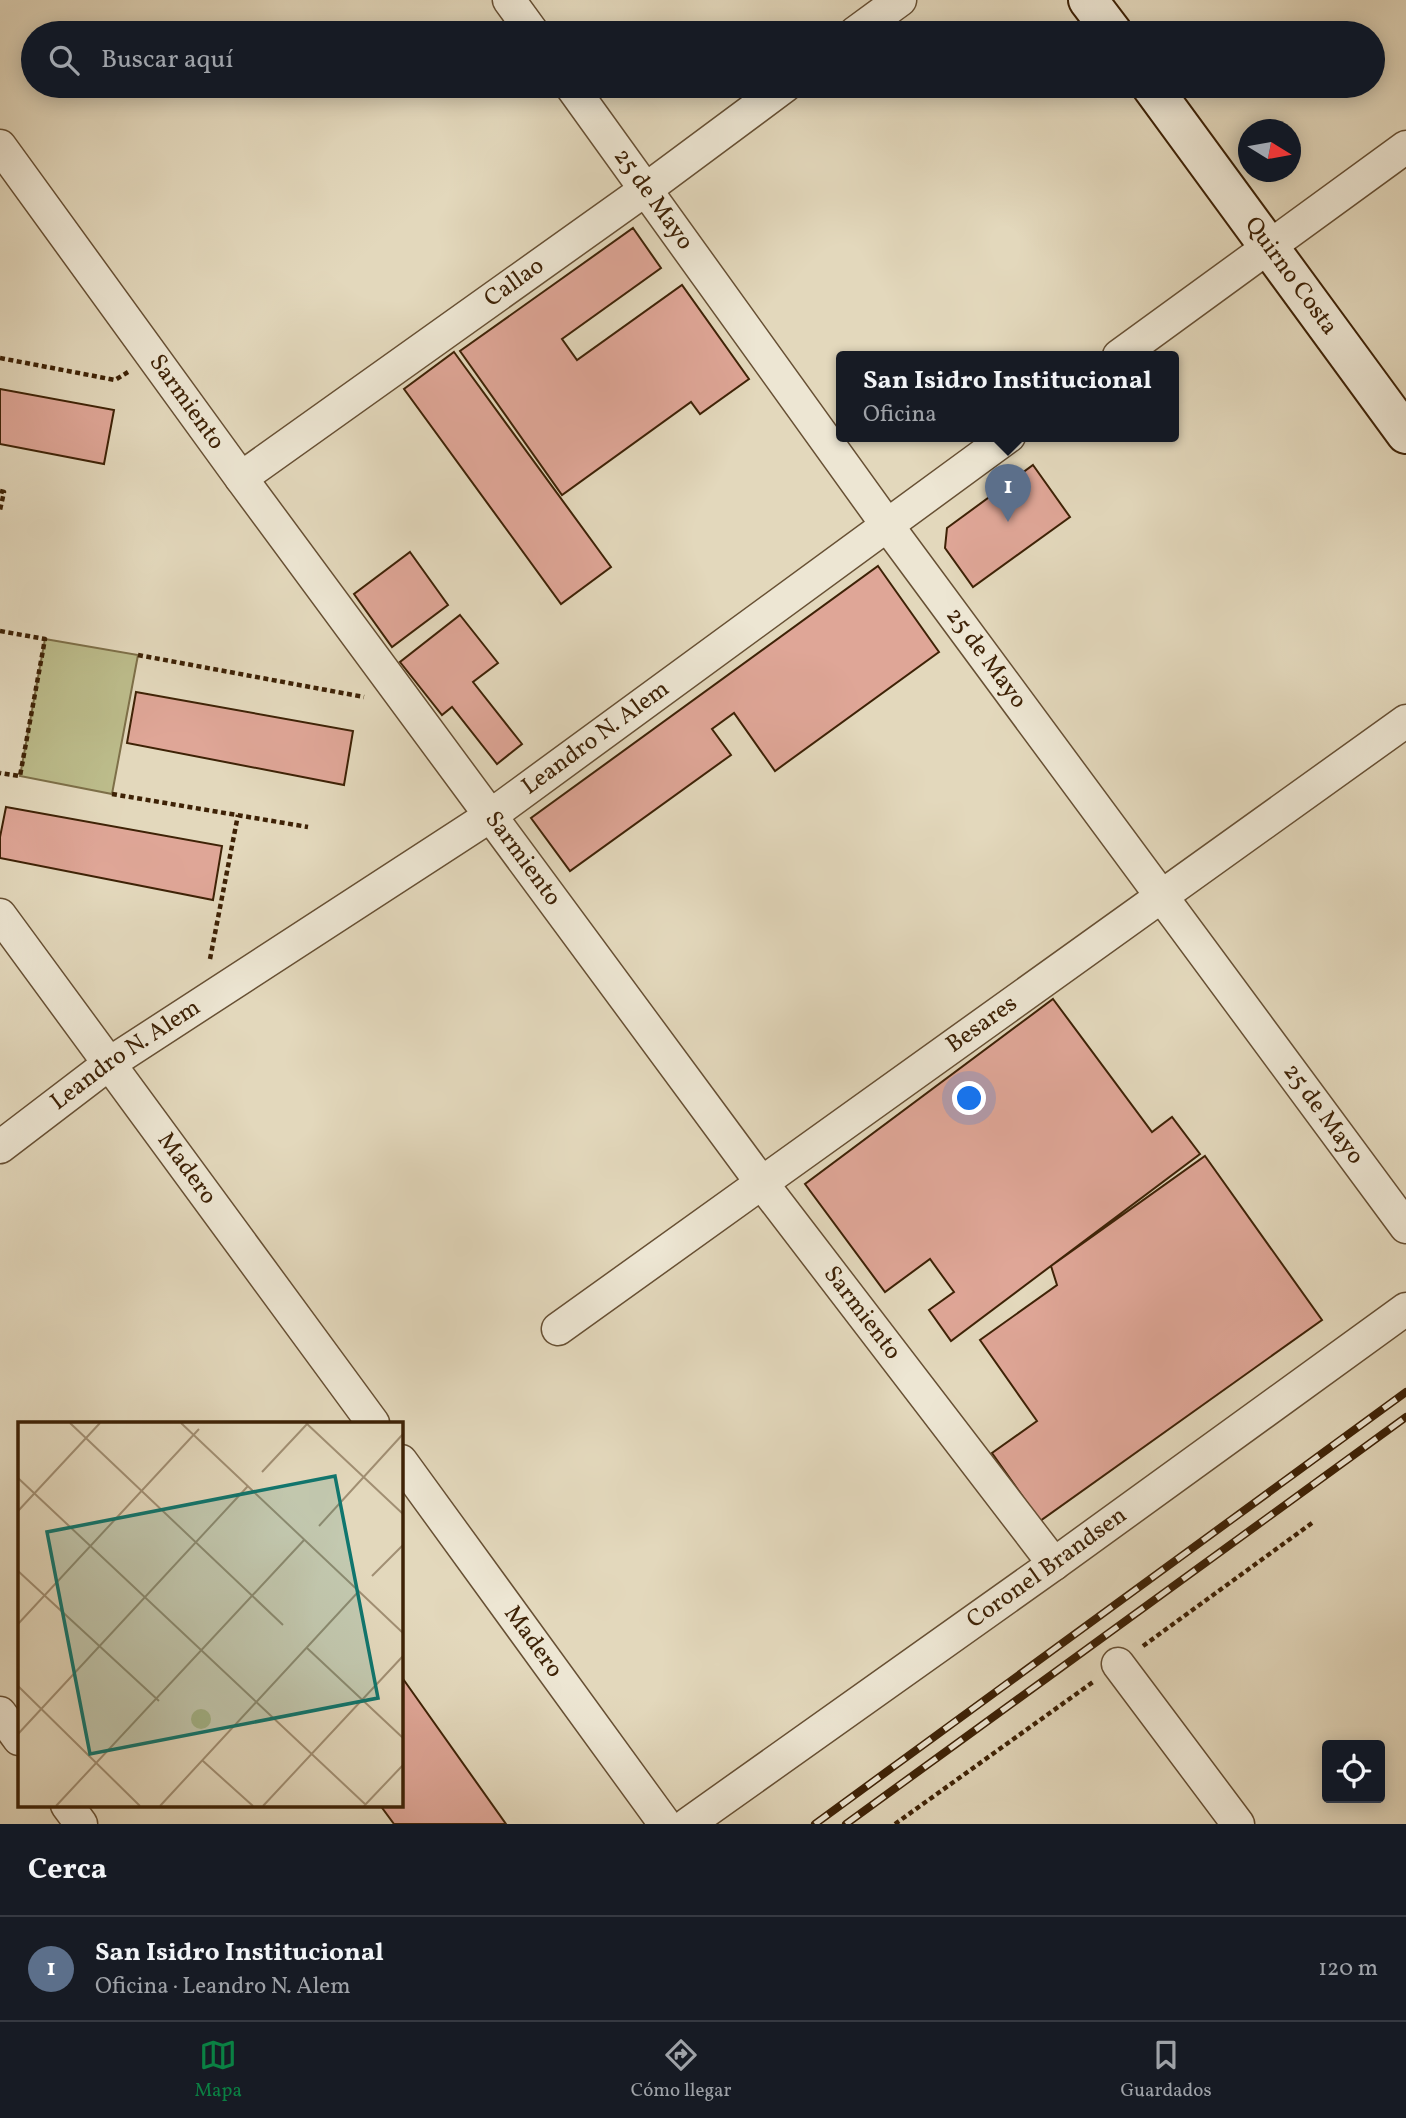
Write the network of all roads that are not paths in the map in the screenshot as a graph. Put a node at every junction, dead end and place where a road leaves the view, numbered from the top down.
1 (509, 0) edge
2 (900, 0) edge
3 (1088, 0) edge
4 (524, 21) edge
5 (871, 21) edge
6 (1103, 21) edge
7 (580, 98) edge
8 (769, 98) edge
9 (1160, 98) edge
10 (0, 146) edge
11 (1406, 146) edge
12 (645, 190) junction
13 (1269, 247) junction
14 (1126, 351) edge
15 (1406, 434) edge
16 (1001, 442) edge
17 (241, 478) junction
18 (887, 525) junction
19 (1406, 721) edge
20 (490, 816) junction
21 (1162, 896) junction
22 (0, 915) edge
23 (110, 1063) junction
24 (0, 1147) edge
25 (761, 1182) junction
26 (1406, 1227) edge
27 (1406, 1309) edge
28 (558, 1329) dead end
29 (372, 1422) edge
30 (402, 1462) edge
31 (1055, 1563) junction
32 (1118, 1664) dead end
33 (68, 1806) edge
34 (81, 1824) edge
35 (665, 1824) edge
36 (688, 1824) edge
37 (1238, 1824) edge

1 - 4 street
2 - 5 street
3 - 6 street
7 - 12 street, 25 de Mayo
8 - 12 street, Callao
9 - 13 street, Quirno Costa
10 - 17 street, Sarmiento
11 - 13 street
12 - 17 street, Callao
12 - 18 street, 25 de Mayo
13 - 14 street
13 - 15 street, Quirno Costa
16 - 18 street, Leandro N. Alem
17 - 20 street, Sarmiento
18 - 20 street, Leandro N. Alem
18 - 21 street, 25 de Mayo
19 - 21 street, Besares
20 - 23 street, Leandro N. Alem
20 - 25 street, Sarmiento
21 - 25 street, Besares
21 - 26 street, 25 de Mayo
22 - 23 street, Madero
23 - 24 street, Leandro N. Alem
23 - 29 street, Madero
25 - 28 street, Besares
25 - 31 street, Sarmiento
27 - 31 street, Coronel Brandsen
30 - 35 street, Madero
31 - 36 street, Coronel Brandsen
32 - 37 street
33 - 34 street

